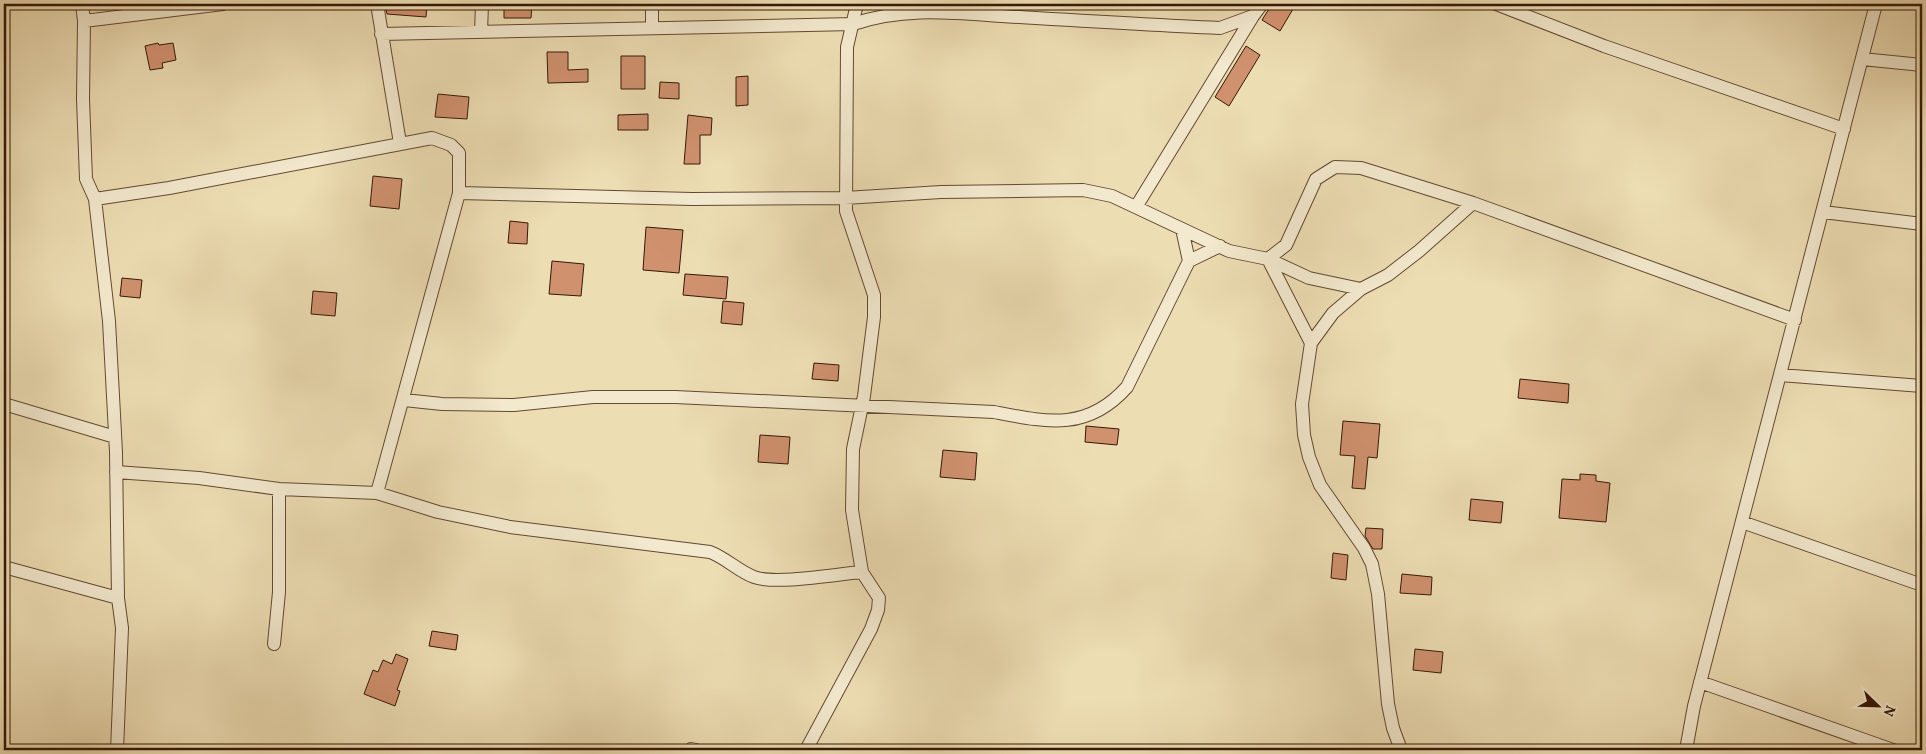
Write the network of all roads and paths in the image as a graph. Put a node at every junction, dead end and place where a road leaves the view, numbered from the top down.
1 (82, 4) edge
2 (223, 4) edge
3 (377, 4) edge
4 (482, 4) edge
5 (652, 4) edge
6 (857, 4) edge
7 (1262, 4) edge
8 (1496, 4) edge
9 (1876, 4) edge
10 (1253, 16) junction
11 (84, 21) junction
12 (853, 24) junction
13 (652, 27) junction
14 (481, 32) junction
15 (381, 34) junction
16 (1862, 59) junction
17 (1922, 64) edge
18 (1844, 129) junction
19 (400, 143) junction
20 (459, 193) junction
21 (845, 198) junction
22 (95, 199) junction
23 (1473, 203) junction
24 (1136, 207) junction
25 (1823, 212) junction
26 (1922, 224) edge
27 (1182, 228) junction
28 (1220, 246) junction
29 (1268, 260) junction
30 (1189, 261) junction
31 (1360, 289) junction
32 (1795, 320) junction
33 (1310, 343) junction
34 (1780, 375) junction
35 (1922, 386) edge
36 (404, 400) junction
37 (4, 404) edge
38 (860, 407) junction
39 (115, 437) junction
40 (116, 472) junction
41 (280, 489) junction
42 (377, 493) junction
43 (1742, 522) junction
44 (4, 567) edge
45 (862, 572) junction
46 (1922, 585) edge
47 (118, 598) junction
48 (274, 644) dead end
49 (1700, 682) junction
50 (118, 750) edge
51 (806, 750) edge
52 (1401, 750) edge
53 (1686, 750) edge
54 (1891, 750) edge

1 - 11 street
2 - 11 street
3 - 15 street
4 - 14 street
5 - 13 street
6 - 12 street
7 - 10 street
8 - 18 street
9 - 16 street
10 - 12 street
10 - 24 street
11 - 22 street
12 - 13 street
12 - 21 street
13 - 14 street
14 - 15 street
15 - 19 street
16 - 17 street
16 - 18 street
18 - 25 street
19 - 20 street
19 - 22 street
20 - 21 street
20 - 36 street
21 - 24 street
21 - 38 street
22 - 39 street
23 - 29 street
23 - 31 street
23 - 32 street
24 - 27 street
25 - 26 street
25 - 32 street
27 - 28 street
27 - 30 street
28 - 29 street
28 - 30 street
29 - 31 street
29 - 33 street
30 - 38 street
31 - 33 street
32 - 34 street
33 - 52 street
34 - 35 street
34 - 43 street
36 - 38 street
36 - 42 street
37 - 39 street
38 - 45 street
39 - 40 street
40 - 41 street
40 - 47 street
41 - 42 street
41 - 48 street
42 - 45 street
43 - 46 street
43 - 49 street
44 - 47 street
45 - 51 street
47 - 50 street
49 - 53 street
49 - 54 street

